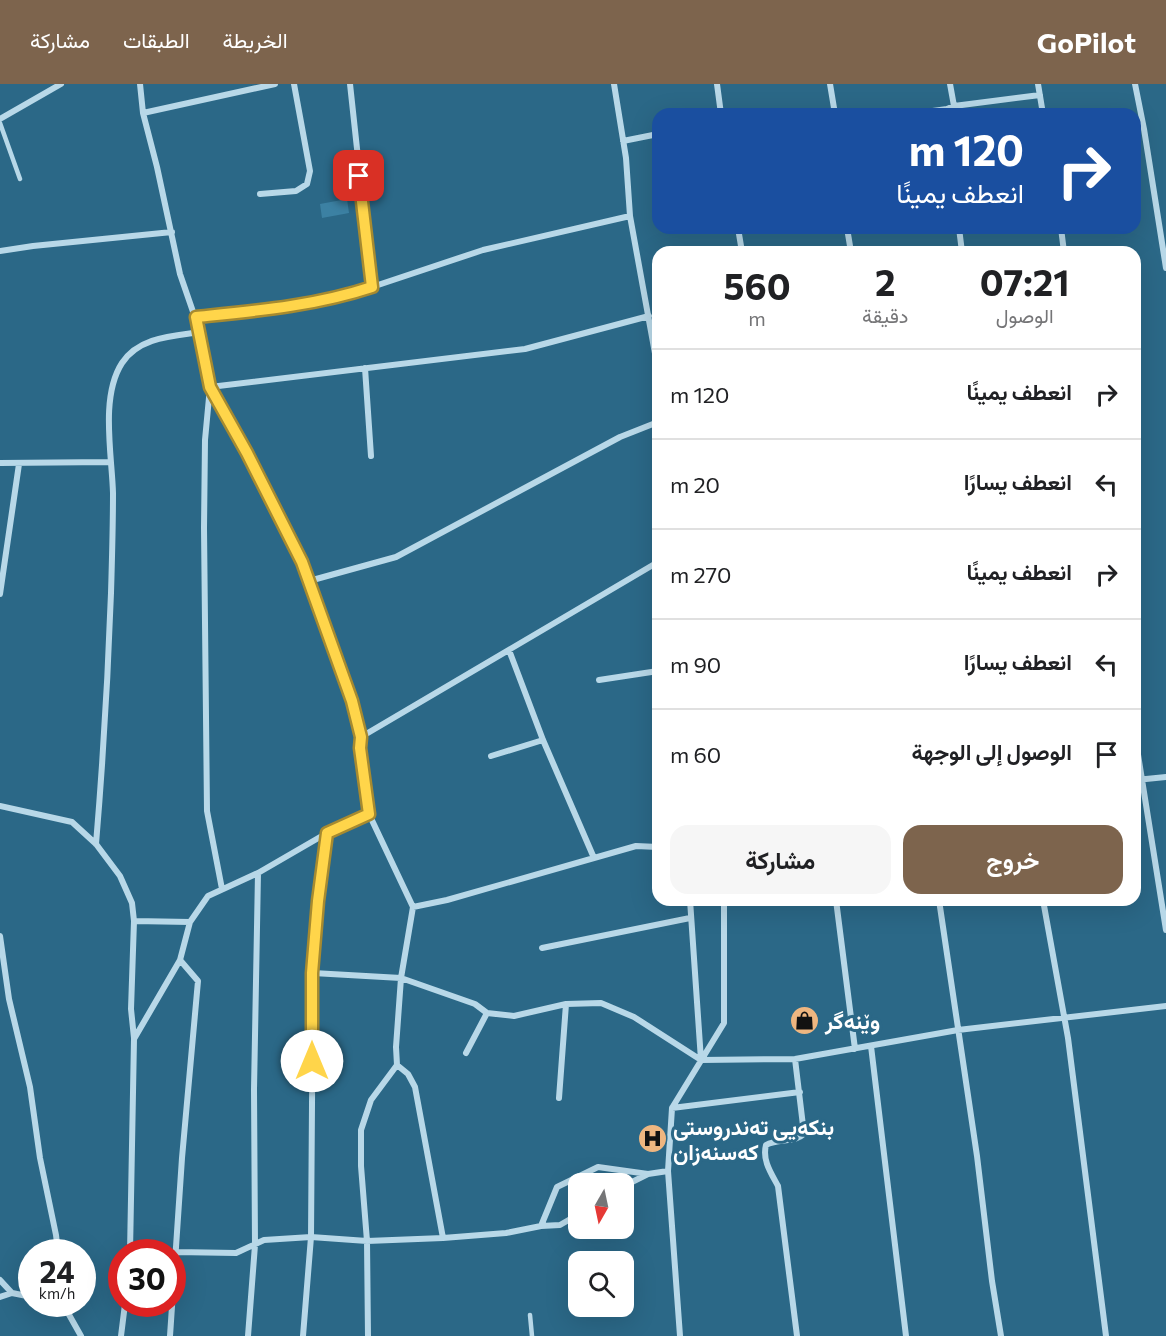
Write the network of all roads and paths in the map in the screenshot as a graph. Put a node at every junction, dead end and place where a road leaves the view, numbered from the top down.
1 (61, 84) edge
2 (140, 84) edge
3 (275, 84) edge
4 (294, 84) edge
5 (350, 84) edge
6 (614, 84) edge
7 (717, 84) edge
8 (830, 84) edge
9 (950, 84) edge
10 (1038, 84) edge
11 (1135, 84) edge
12 (1040, 95) junction
13 (720, 108) edge
14 (834, 108) edge
15 (949, 108) edge
16 (956, 108) edge
17 (1042, 108) edge
18 (1140, 108) edge
19 (143, 112) junction
20 (1141, 114) edge
21 (0, 121) edge
22 (652, 135) edge
23 (623, 141) junction
24 (20, 179) dead end
25 (261, 194) dead end
26 (630, 216) junction
27 (171, 232) junction
28 (0, 251) edge
29 (1166, 268) edge
30 (372, 287) junction
31 (649, 316) junction
32 (196, 317) junction
33 (200, 332) junction
34 (652, 334) edge
35 (365, 368) junction
36 (210, 387) junction
37 (652, 424) edge
38 (370, 456) dead end
39 (110, 462) junction
40 (0, 463) edge
41 (19, 464) junction
42 (652, 566) edge
43 (309, 581) junction
44 (0, 594) edge
45 (509, 650) junction
46 (652, 672) edge
47 (599, 680) dead end
48 (361, 737) junction
49 (543, 740) junction
50 (491, 756) dead end
51 (1166, 777) edge
52 (1141, 780) edge
53 (1141, 796) edge
54 (0, 806) edge
55 (369, 814) junction
56 (327, 833) junction
57 (96, 844) junction
58 (652, 847) edge
59 (594, 858) junction
60 (258, 873) junction
61 (222, 889) junction
62 (690, 906) edge
63 (724, 906) edge
64 (837, 906) edge
65 (940, 906) edge
66 (1044, 906) edge
67 (413, 907) junction
68 (690, 918) junction
69 (134, 921) junction
70 (190, 922) junction
71 (1166, 930) edge
72 (0, 936) edge
73 (542, 948) dead end
74 (180, 960) junction
75 (312, 973) junction
76 (401, 978) junction
77 (9, 999) junction
78 (0, 1001) edge
79 (567, 1004) junction
80 (1166, 1006) edge
81 (487, 1013) junction
82 (1063, 1017) junction
83 (958, 1030) junction
84 (134, 1039) junction
85 (871, 1046) junction
86 (855, 1049) junction
87 (466, 1053) dead end
88 (795, 1059) junction
89 (700, 1060) junction
90 (397, 1065) junction
91 (800, 1092) junction
92 (559, 1098) dead end
93 (672, 1108) junction
94 (668, 1171) junction
95 (648, 1174) junction
96 (634, 1181) edge
97 (568, 1220) edge
98 (541, 1226) junction
99 (311, 1238) junction
100 (443, 1238) junction
101 (56, 1239) edge
102 (130, 1239) edge
103 (177, 1239) edge
104 (367, 1241) junction
105 (255, 1245) junction
106 (186, 1252) edge
107 (0, 1281) edge
108 (12, 1293) junction
109 (18, 1294) edge
110 (0, 1297) edge
111 (530, 1315) dead end
112 (69, 1317) edge
113 (123, 1317) edge
114 (171, 1317) edge
115 (81, 1336) edge
116 (121, 1336) edge
117 (170, 1336) edge
118 (248, 1336) edge
119 (303, 1336) edge
120 (368, 1336) edge
121 (532, 1336) edge
122 (680, 1336) edge
123 (797, 1336) edge
124 (906, 1336) edge
125 (1001, 1336) edge
126 (1106, 1336) edge

1 - 21 street
2 - 19 street
3 - 19 street
4 - 25 street
5 - 30 street
6 - 23 street
7 - 13 street
8 - 14 street
9 - 15 street
10 - 12 street
11 - 18 street
12 - 16 street
12 - 17 street
19 - 27 street
20 - 29 street
21 - 24 lane
22 - 23 street
23 - 26 street
26 - 30 street
26 - 31 street
27 - 28 street
27 - 32 street
30 - 32 street
31 - 34 street
31 - 35 street
32 - 33 street
33 - 36 street
33 - 39 street
35 - 36 street
35 - 38 street
36 - 43 street
36 - 61 street
37 - 43 street
39 - 41 street
39 - 57 street
40 - 41 street
41 - 44 street
42 - 45 street
43 - 48 street
45 - 48 street
45 - 49 street
46 - 47 street
48 - 55 street
49 - 50 street
49 - 59 street
51 - 52 street
53 - 71 street
54 - 57 street
55 - 56 street
55 - 67 street
56 - 60 street
56 - 75 street
57 - 69 street
58 - 59 street
59 - 67 street
60 - 61 street
60 - 105 street
61 - 70 street
62 - 68 street
63 - 89 street
64 - 86 street
65 - 83 street
66 - 82 street
67 - 76 street
68 - 73 street
68 - 89 street
69 - 70 street
69 - 84 street
70 - 74 street
72 - 77 street
74 - 84 street
74 - 103 street
75 - 76 street
75 - 99 street
76 - 81 street
76 - 90 street
77 - 78 street
77 - 101 street
79 - 81 street
79 - 89 street
79 - 92 street
80 - 82 street
81 - 87 street
82 - 83 street
82 - 126 street
83 - 85 street
83 - 125 street
84 - 102 street
85 - 86 street
85 - 124 street
86 - 88 street
88 - 89 street
88 - 91 street
89 - 93 street
90 - 100 street
90 - 104 street
91 - 93 street
91 - 123 street
93 - 94 street
94 - 95 street
94 - 122 street
95 - 96 street
95 - 98 street
97 - 98 street
98 - 100 street
99 - 104 street
99 - 105 street
99 - 119 street
100 - 104 street
104 - 120 street
105 - 106 street
105 - 118 street
107 - 108 street
108 - 109 street
108 - 110 street
111 - 121 lane
112 - 115 street
113 - 116 street
114 - 117 street

